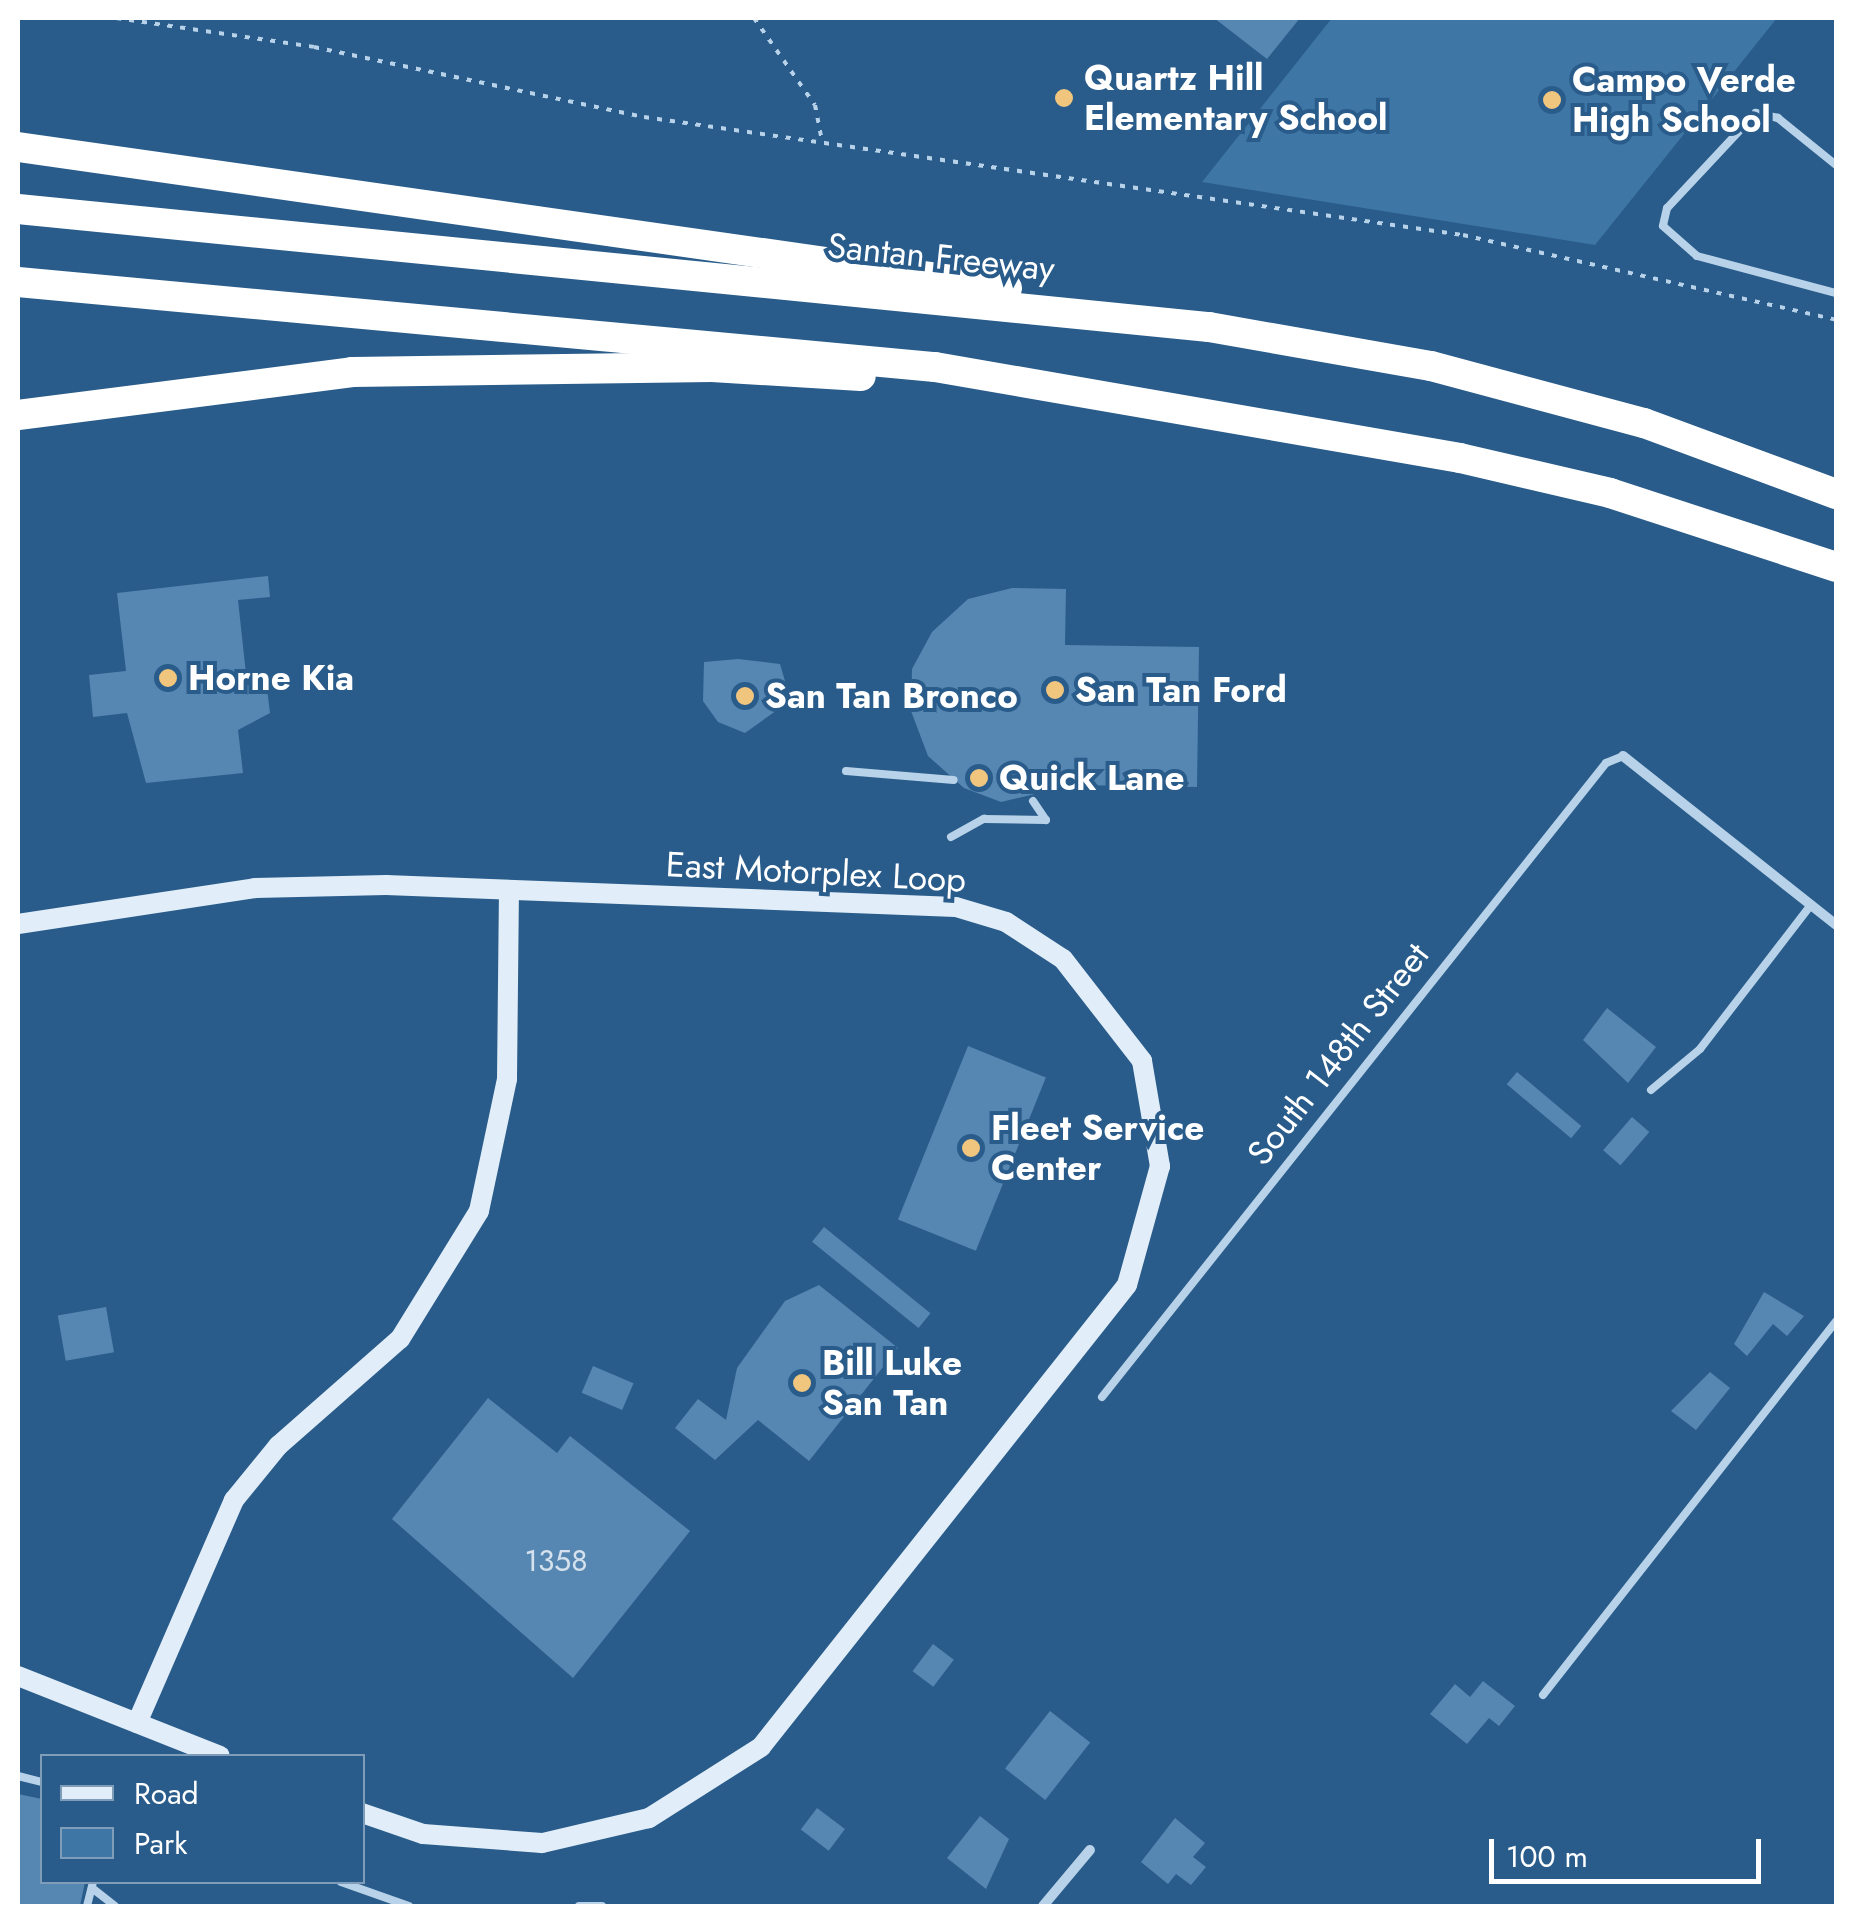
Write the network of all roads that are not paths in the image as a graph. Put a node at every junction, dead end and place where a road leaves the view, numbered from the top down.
1 (18, 147) edge
2 (1836, 165) edge
3 (18, 209) edge
4 (18, 282) edge
5 (1836, 293) edge
6 (1062, 306) junction
7 (934, 367) junction
8 (18, 415) edge
9 (1836, 494) edge
10 (1836, 567) edge
11 (1623, 756) joint
12 (846, 771) dead end
13 (954, 780) dead end
14 (1033, 801) dead end
15 (951, 837) dead end
16 (510, 894) junction
17 (1811, 905) junction
18 (18, 924) edge
19 (1836, 925) edge
20 (1651, 1090) dead end
21 (1836, 1321) edge
22 (1102, 1397) dead end
23 (18, 1676) edge
24 (1543, 1694) dead end
25 (137, 1723) junction
26 (215, 1754) edge
27 (365, 1814) edge
28 (1090, 1850) dead end
29 (92, 1884) edge
30 (346, 1884) edge
31 (87, 1906) edge
32 (115, 1906) edge
33 (409, 1906) edge
34 (579, 1906) edge
35 (602, 1906) edge
36 (1043, 1906) edge

1 - 6 highway
2 - 5 lane
3 - 6 highway, Santan Freeway
4 - 7 highway
6 - 9 highway, Santan Freeway
7 - 8 highway
7 - 10 highway
11 - 17 street
11 - 22 lane, South 148th Street
12 - 13 lane
14 - 15 lane
16 - 18 street, East Motorplex Loop
16 - 25 street
16 - 27 street, East Motorplex Loop
17 - 19 street
17 - 20 lane
21 - 24 lane
23 - 25 street
25 - 26 street
28 - 36 street
29 - 31 lane
29 - 32 lane
30 - 33 lane
34 - 35 lane

